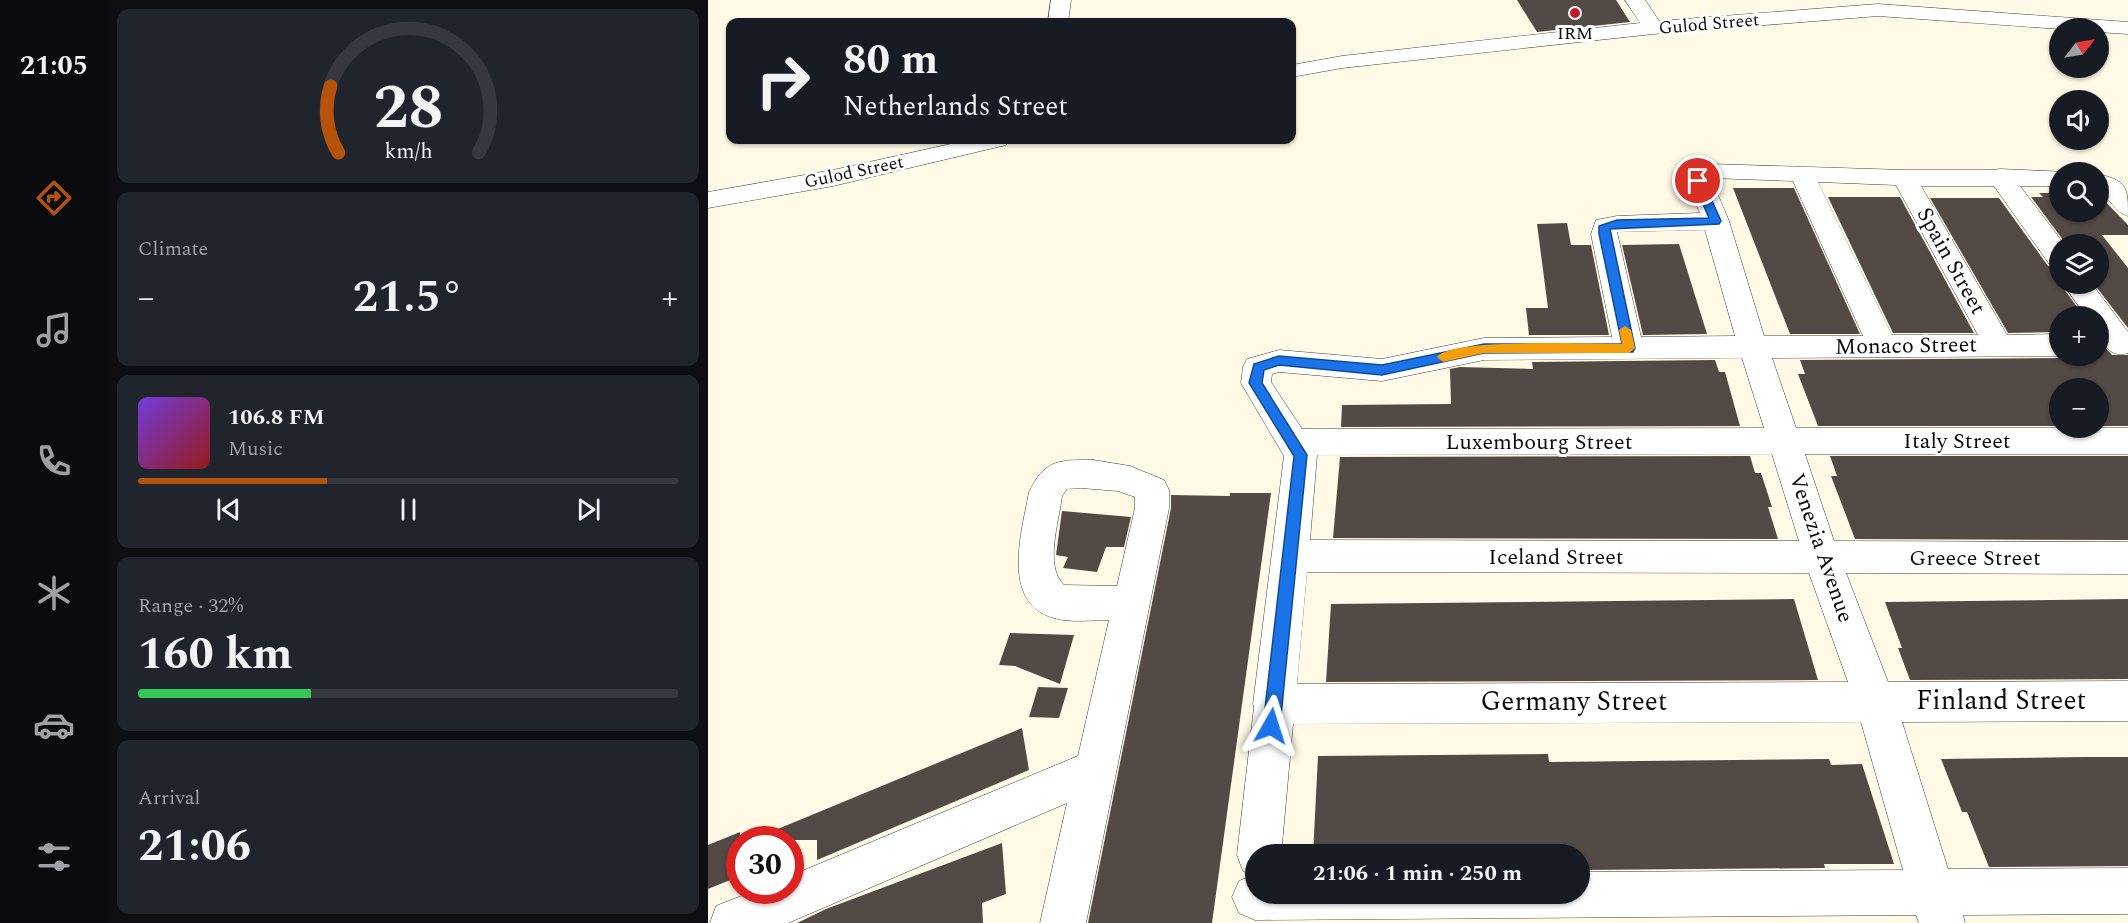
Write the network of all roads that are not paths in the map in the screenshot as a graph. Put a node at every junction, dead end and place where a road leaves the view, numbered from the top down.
1 (1061, 0) edge
2 (1635, 0) edge
3 (1059, 18) edge
4 (1653, 28) junction
5 (2128, 28) edge
6 (1296, 70) edge
7 (981, 144) edge
8 (1802, 174) junction
9 (2000, 177) junction
10 (1904, 178) junction
11 (2049, 178) edge
12 (2109, 187) edge
13 (708, 200) edge
14 (2128, 208) edge
15 (1716, 221) junction
16 (2049, 244) edge
17 (2083, 294) edge
18 (1998, 345) junction
19 (2049, 345) edge
20 (2116, 345) edge
21 (1753, 347) junction
22 (1882, 347) junction
23 (1629, 348) junction
24 (2128, 441) edge
25 (1293, 442) junction
26 (1786, 442) junction
27 (1290, 556) junction
28 (1822, 558) junction
29 (2128, 558) edge
30 (1132, 603) dead end
31 (1875, 701) junction
32 (2128, 701) edge
33 (1273, 704) junction
34 (1097, 769) junction
35 (1260, 844) edge
36 (2128, 891) edge
37 (1590, 899) edge
38 (1937, 908) edge
39 (733, 923) edge
40 (1063, 923) edge

1 - 3 street
2 - 4 street
4 - 5 street, Gulod Street
4 - 6 street, Gulod Street
7 - 13 street, Gulod Street
8 - 10 street
8 - 15 street, Venezia Avenue
8 - 22 street
9 - 10 street
9 - 11 street
9 - 16 street
10 - 18 street, Spain Street
12 - 14 street
15 - 21 street, Venezia Avenue
15 - 23 street
17 - 20 street
18 - 19 street, Monaco Street
18 - 22 street, Monaco Street
21 - 22 street, Monaco Street
21 - 23 street, Monaco Street
21 - 26 street, Venezia Avenue
23 - 25 street, Monaco Street
24 - 26 street, Italy Street
25 - 26 street, Luxembourg Street
25 - 27 street
26 - 28 street, Venezia Avenue
27 - 28 street, Iceland Street
27 - 33 street
28 - 29 street, Greece Street
28 - 31 street, Venezia Avenue
30 - 34 street
31 - 32 street, Finland Street
31 - 33 street, Germany Street
31 - 38 street, Venezia Avenue
33 - 35 street
34 - 39 street
34 - 40 street
36 - 38 street
37 - 38 street

